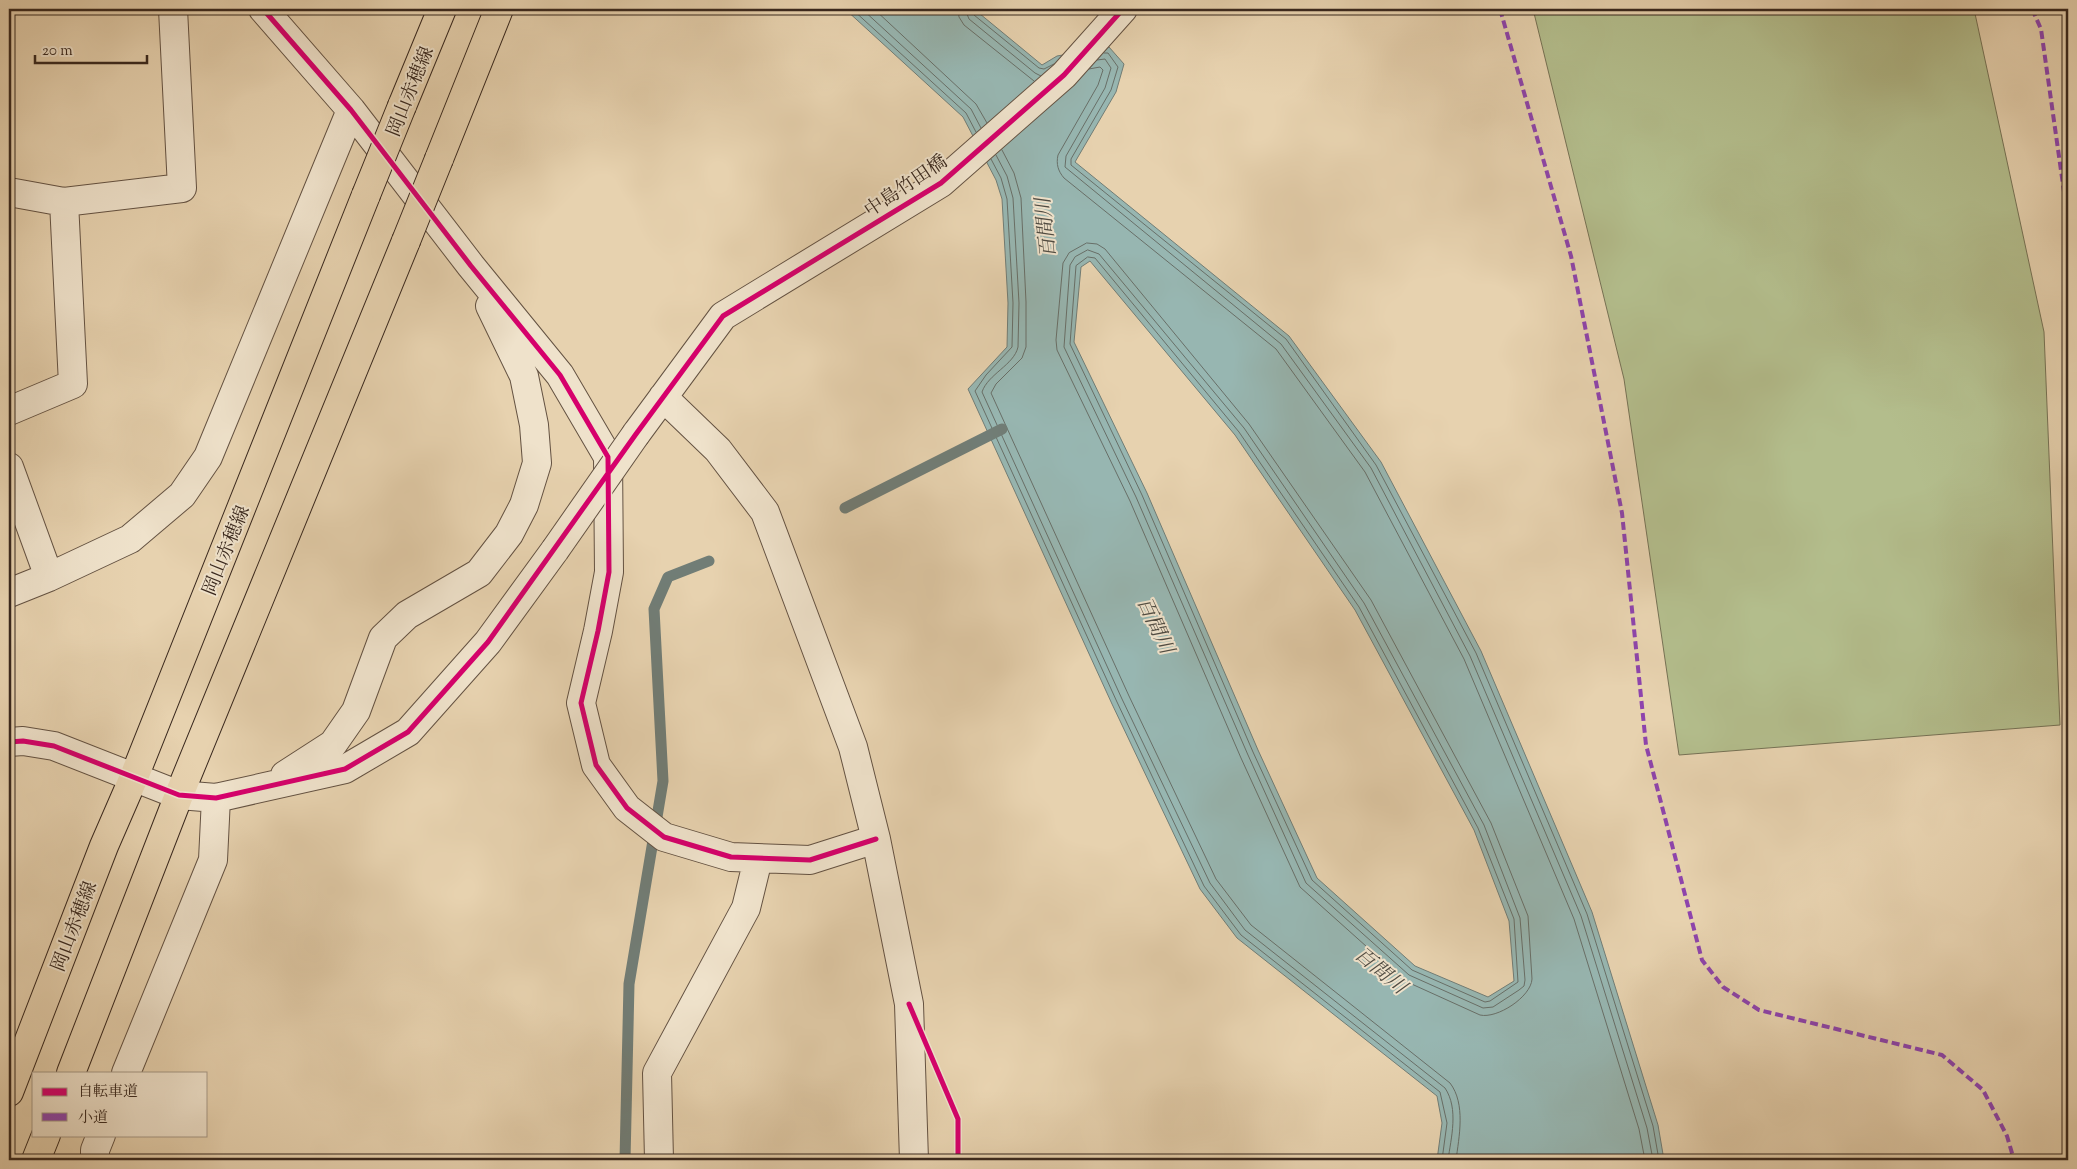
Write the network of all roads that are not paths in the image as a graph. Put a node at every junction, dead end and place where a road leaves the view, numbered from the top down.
1 (173, 9) edge
2 (263, 9) edge
3 (442, 9) edge
4 (1123, 9) edge
5 (497, 15) edge
6 (351, 110) junction
7 (9, 192) edge
8 (64, 202) junction
9 (471, 266) junction
10 (663, 397) junction
11 (9, 411) edge
12 (9, 467) edge
13 (49, 577) junction
14 (9, 593) edge
15 (9, 742) edge
16 (134, 777) junction
17 (266, 787) junction
18 (179, 795) junction
19 (216, 798) junction
20 (876, 839) junction
21 (758, 859) junction
22 (71, 1072) edge
23 (126, 1072) edge
24 (9, 1092) edge
25 (46, 1136) edge
26 (101, 1136) edge
27 (36, 1160) edge
28 (95, 1160) edge
29 (659, 1160) edge
30 (914, 1160) edge

1 - 8 street
2 - 6 street
3 - 16 main road, 岡山赤穂線, bridge
4 - 10 street, 中島竹田橋
5 - 18 main road, bridge
6 - 9 street
6 - 13 street
7 - 8 street
8 - 11 street
9 - 17 street
9 - 21 street
10 - 17 street, bridge
10 - 20 street
12 - 13 street
13 - 14 street
15 - 16 street
16 - 18 street
16 - 24 main road, 岡山赤穂線
17 - 19 street
18 - 19 street
18 - 22 main road
19 - 23 street
20 - 21 street
20 - 30 street
21 - 29 street
25 - 27 main road
26 - 28 street

